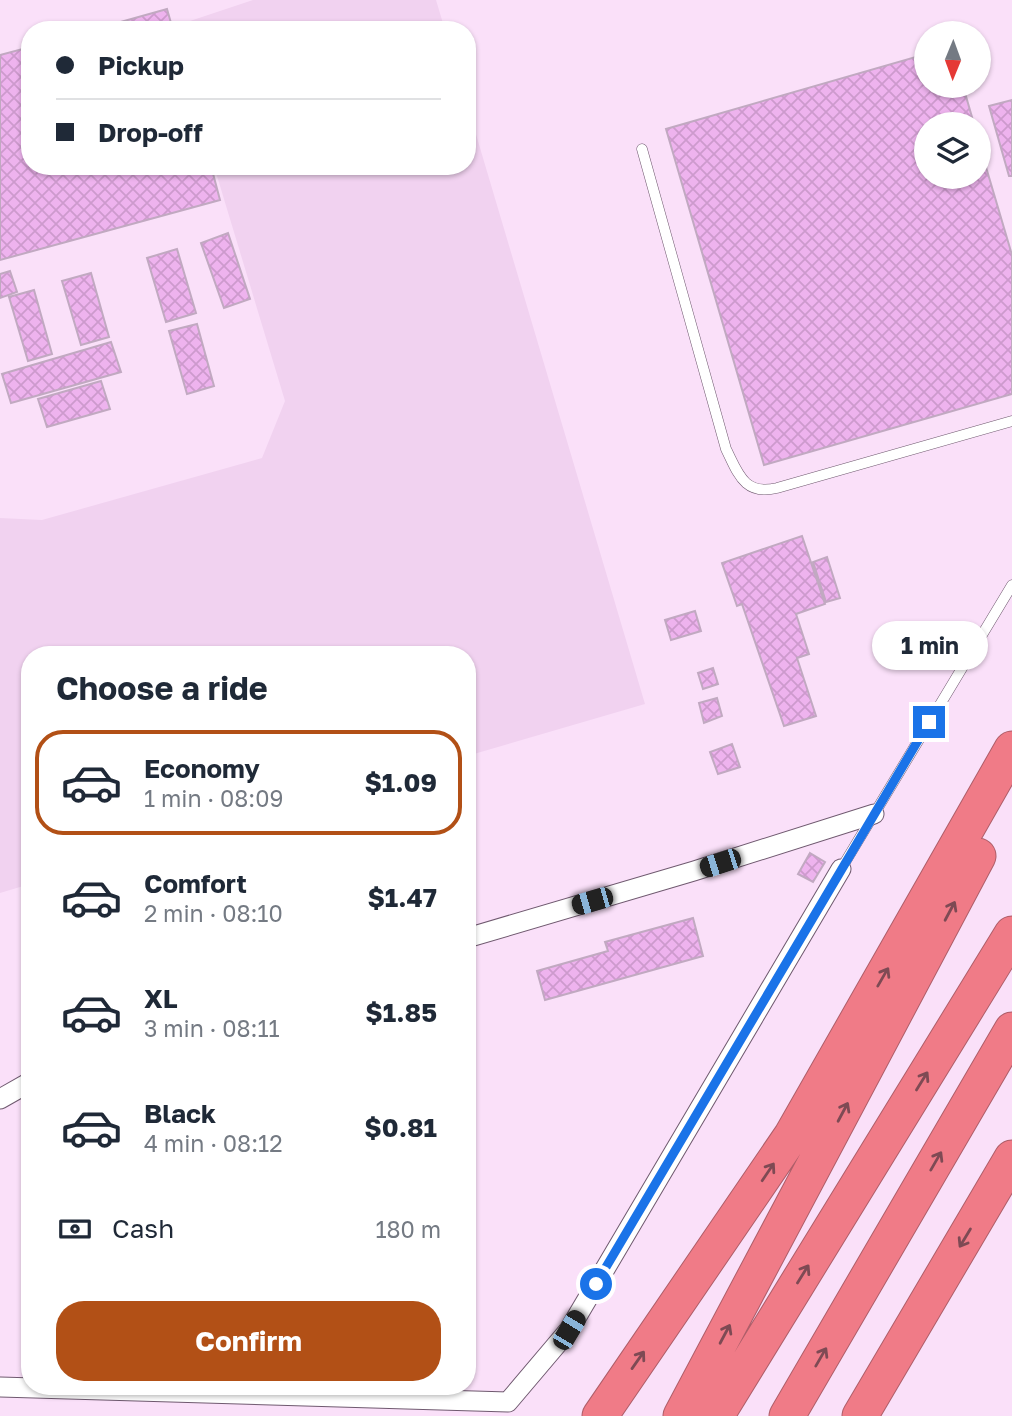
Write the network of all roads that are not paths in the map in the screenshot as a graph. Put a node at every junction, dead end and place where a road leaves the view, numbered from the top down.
1 (642, 149) dead end
2 (1012, 421) edge
3 (1012, 585) edge
4 (1012, 749) edge
5 (1012, 793) edge
6 (874, 814) junction
7 (841, 869) joint
8 (1012, 934) edge
9 (476, 935) edge
10 (1012, 1030) edge
11 (21, 1087) edge
12 (0, 1099) edge
13 (1012, 1158) edge
14 (0, 1387) edge
15 (21, 1388) edge
16 (185, 1395) edge
17 (510, 1409) edge
18 (600, 1416) edge
19 (681, 1416) edge
20 (716, 1416) edge
21 (787, 1416) edge
22 (860, 1416) edge

1 - 2 lane
3 - 6 lane
18 -> 4 highway
19 -> 5 highway
6 - 7 lane
6 - 9 street
7 - 17 street
20 -> 8 highway
21 -> 10 highway
11 - 12 street
13 -> 22 highway
14 - 15 street
16 - 17 street

